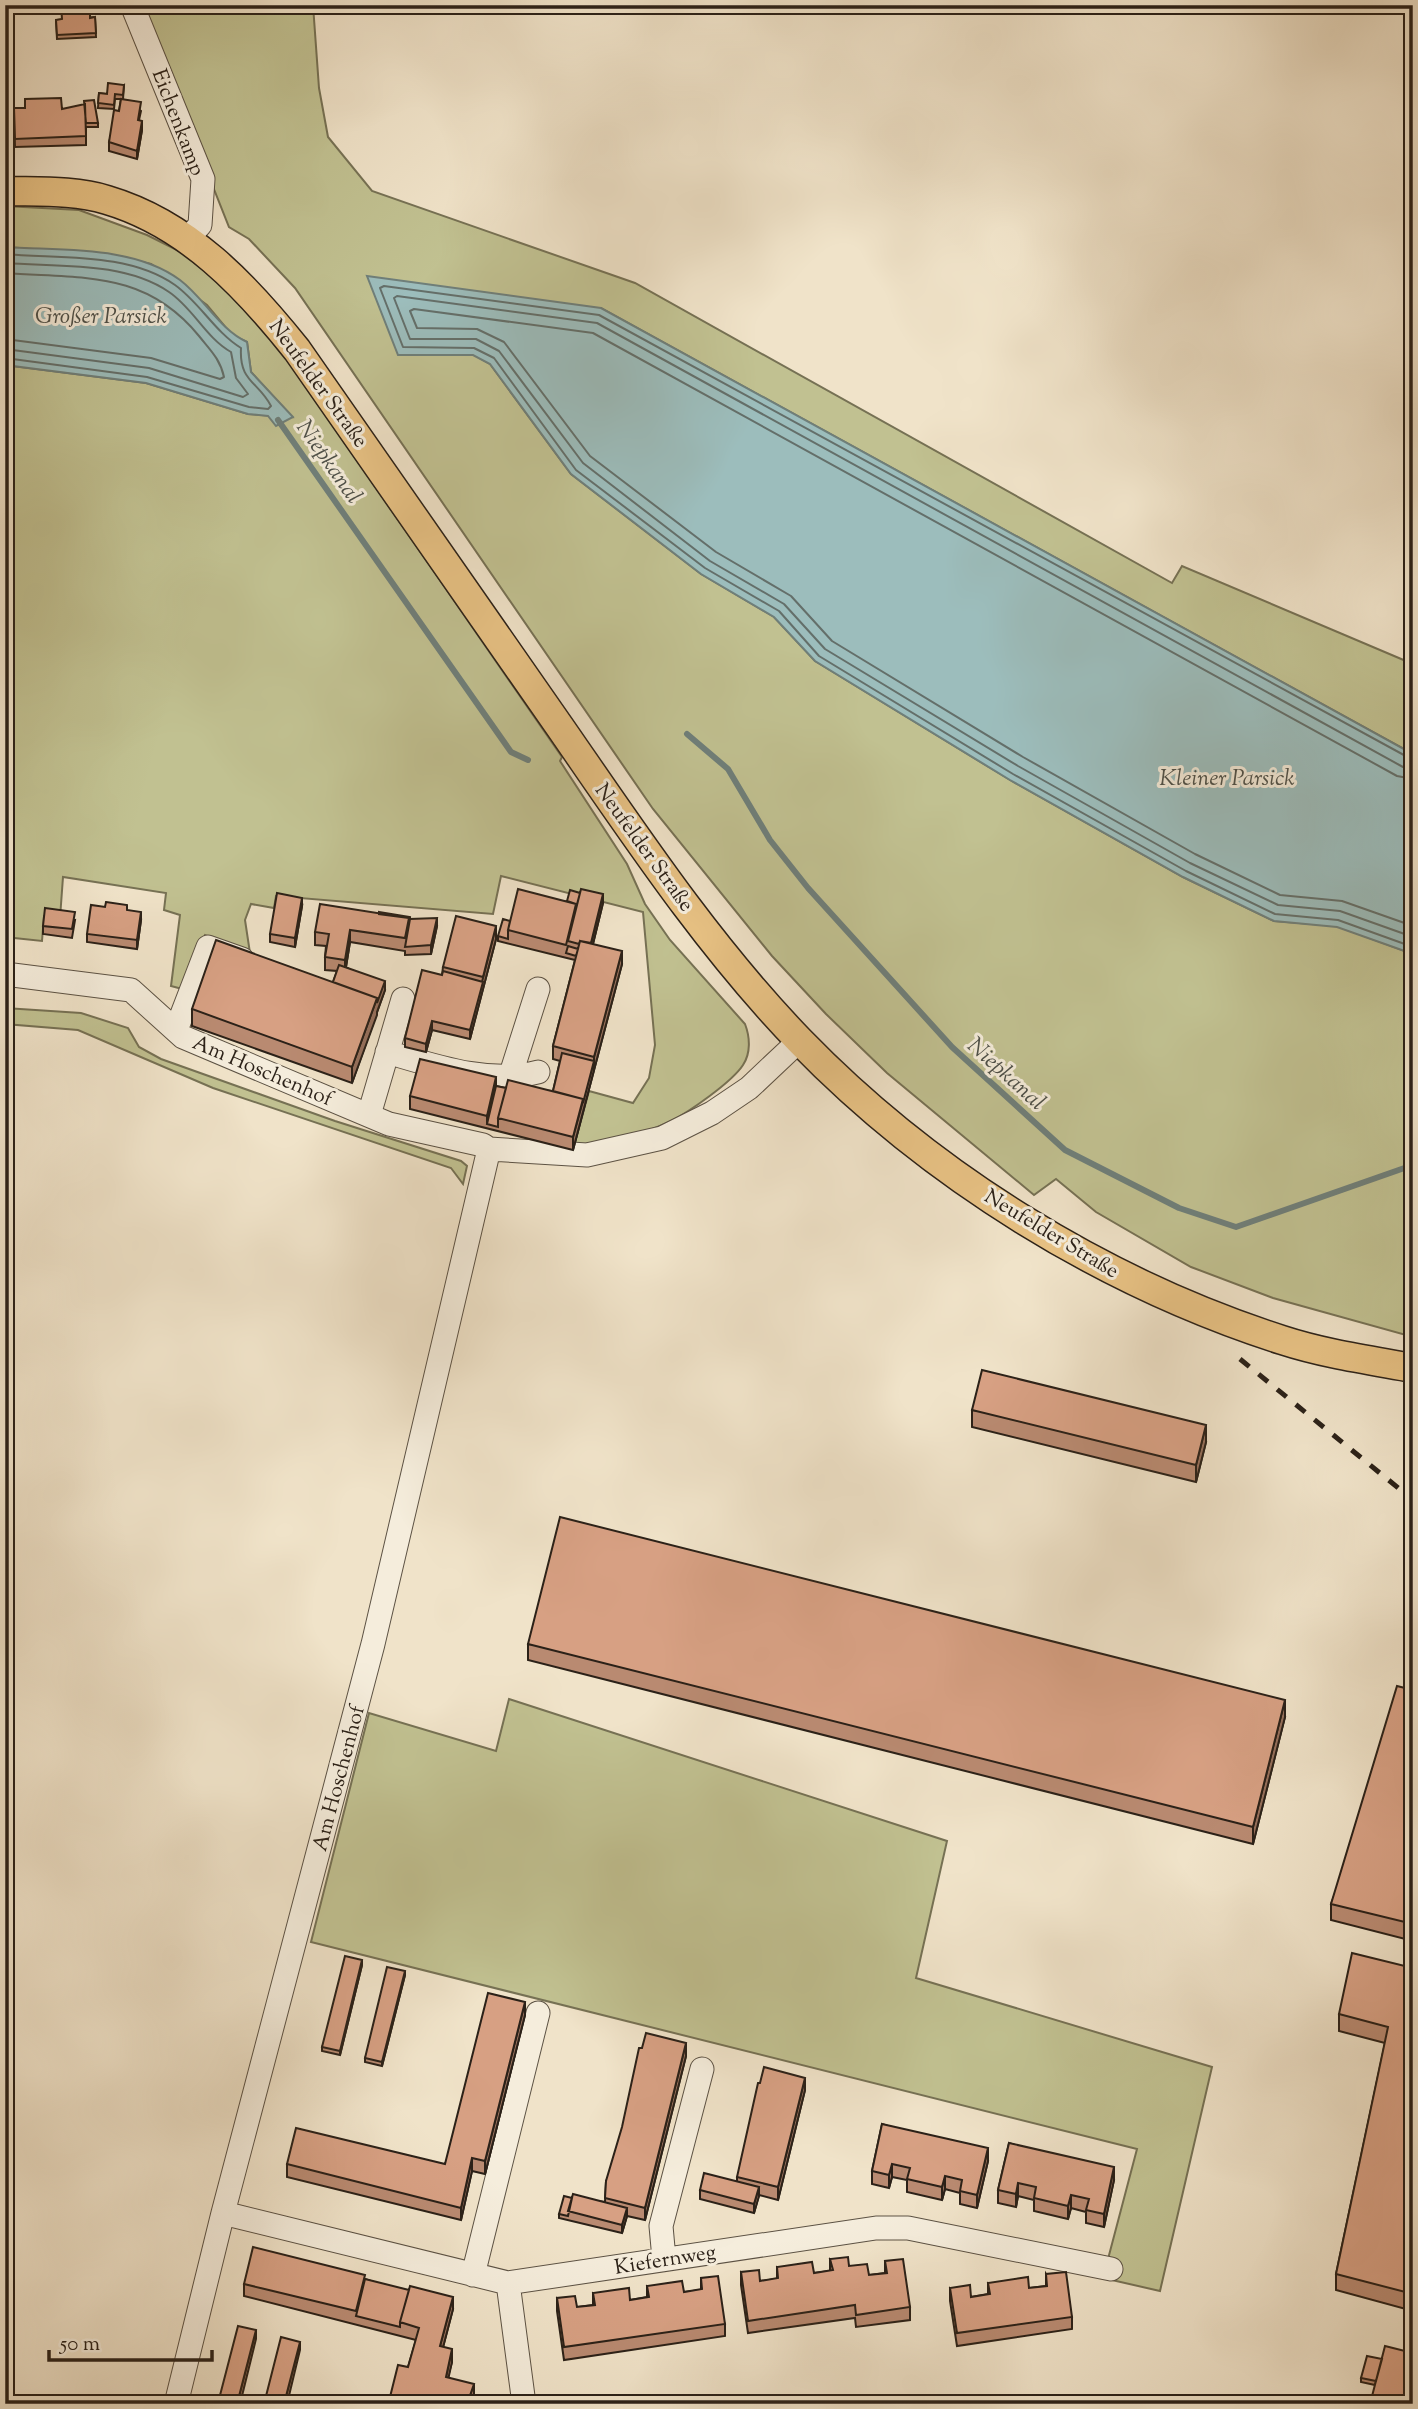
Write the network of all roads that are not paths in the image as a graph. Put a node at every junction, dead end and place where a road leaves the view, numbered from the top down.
1 (132, 5) edge
2 (5, 191) edge
3 (187, 239) junction
4 (259, 965) edge
5 (5, 974) edge
6 (538, 989) dead end
7 (403, 999) dead end
8 (176, 1030) junction
9 (800, 1040) junction
10 (387, 1052) junction
11 (538, 1072) dead end
12 (510, 1077) junction
13 (369, 1115) junction
14 (489, 1149) junction
15 (1413, 1368) edge
16 (538, 2012) dead end
17 (702, 2069) dead end
18 (223, 2213) junction
19 (664, 2259) junction
20 (1111, 2269) dead end
21 (473, 2275) junction
22 (508, 2283) junction
23 (176, 2404) edge
24 (524, 2404) edge

1 - 3 street, Eichenkamp
2 - 3 main road, Neufelder Straße
3 - 9 main road, Neufelder Straße
4 - 8 street
5 - 8 street, Am Hoschenhof
6 - 12 street
7 - 10 street
8 - 13 street, Am Hoschenhof
9 - 14 street, Am Hoschenhof
9 - 15 main road, Neufelder Straße
10 - 12 street
10 - 13 street
11 - 12 street
13 - 14 street, Am Hoschenhof
14 - 18 street, Am Hoschenhof
16 - 21 street
17 - 19 street
18 - 21 street, Kiefernweg
18 - 23 street, Am Hoschenhof
19 - 20 street, Kiefernweg
19 - 22 street, Kiefernweg
21 - 22 street, Kiefernweg
22 - 24 street

